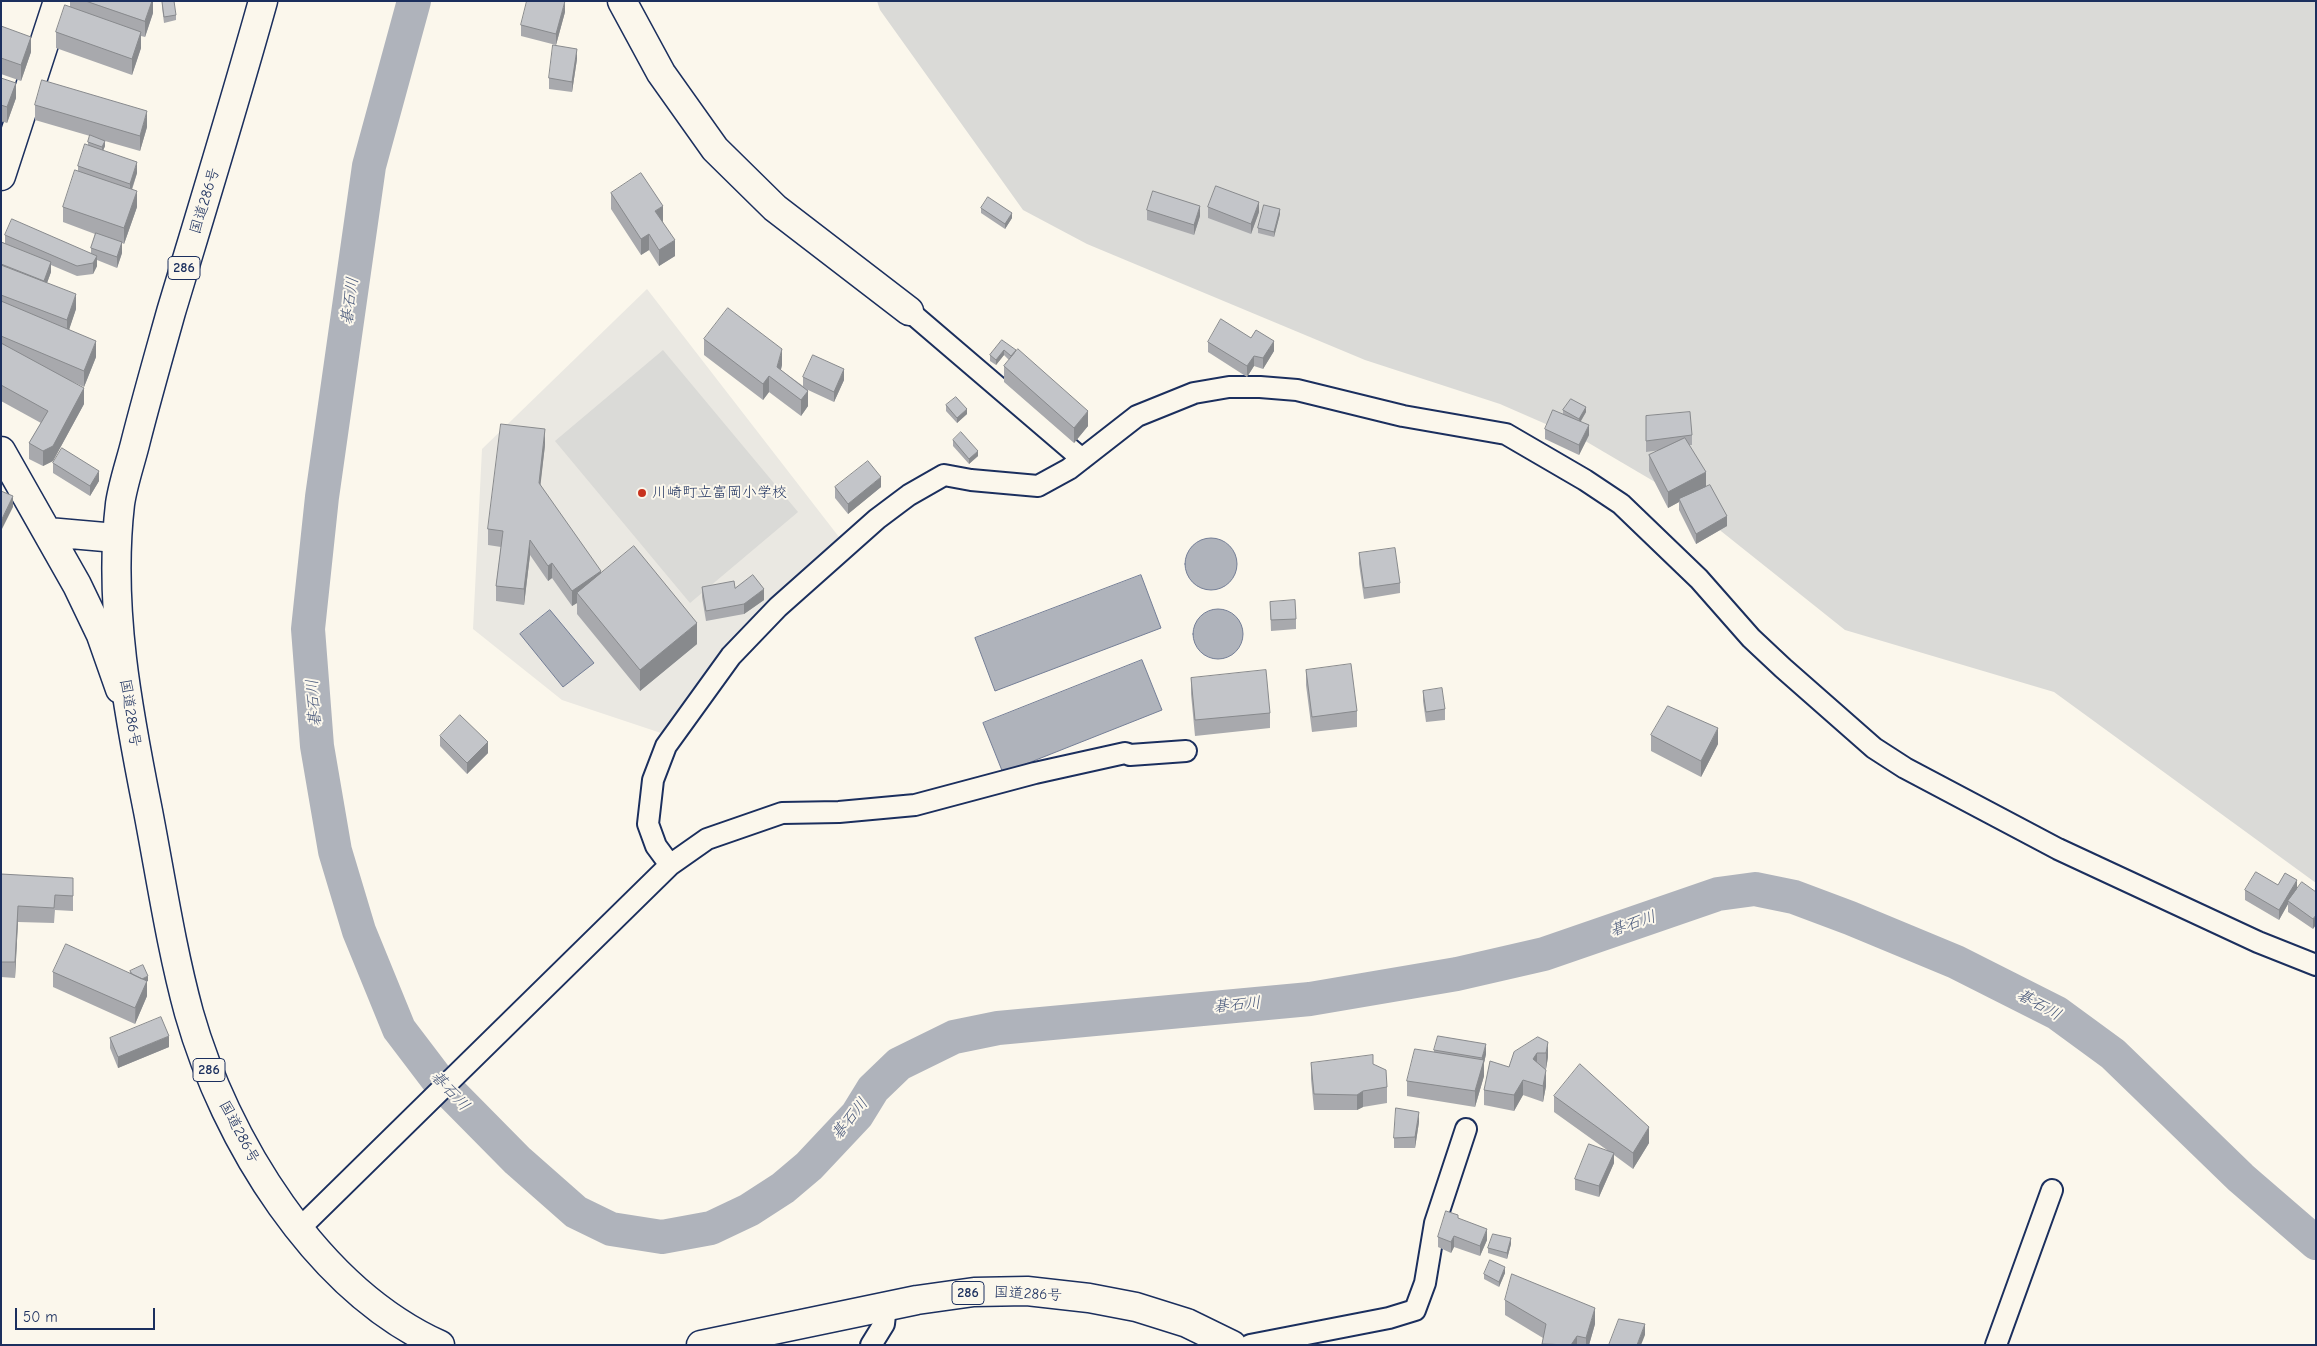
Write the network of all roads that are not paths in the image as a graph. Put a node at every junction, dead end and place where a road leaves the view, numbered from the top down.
1 (58, 1) edge
2 (263, 1) edge
3 (622, 1) edge
4 (1, 176) edge
5 (909, 311) joint
6 (1, 451) edge
7 (1082, 459) junction
8 (48, 532) junction
9 (116, 538) junction
10 (128, 711) junction
11 (1186, 750) dead end
12 (670, 865) junction
13 (2316, 965) edge
14 (1466, 1129) dead end
15 (2052, 1190) dead end
16 (299, 1229) junction
17 (886, 1306) junction
18 (440, 1345) edge
19 (702, 1345) edge
20 (871, 1345) edge
21 (1232, 1345) edge
22 (1250, 1345) edge
23 (1996, 1345) edge

1 - 4 main road
2 - 9 main road, 国道286号 / 286
3 - 5 main road
5 - 7 street
6 - 8 main road
7 - 12 street
7 - 13 street
8 - 9 main road
8 - 10 main road
9 - 10 main road, 国道286号 / 286
10 - 16 main road, 国道286号 / 286
11 - 12 street
12 - 16 street
14 - 22 street
15 - 23 street
16 - 18 main road, 国道286号 / 286
17 - 19 main road, 国道286号 / 286
17 - 20 street
17 - 21 main road, 国道286号 / 286

